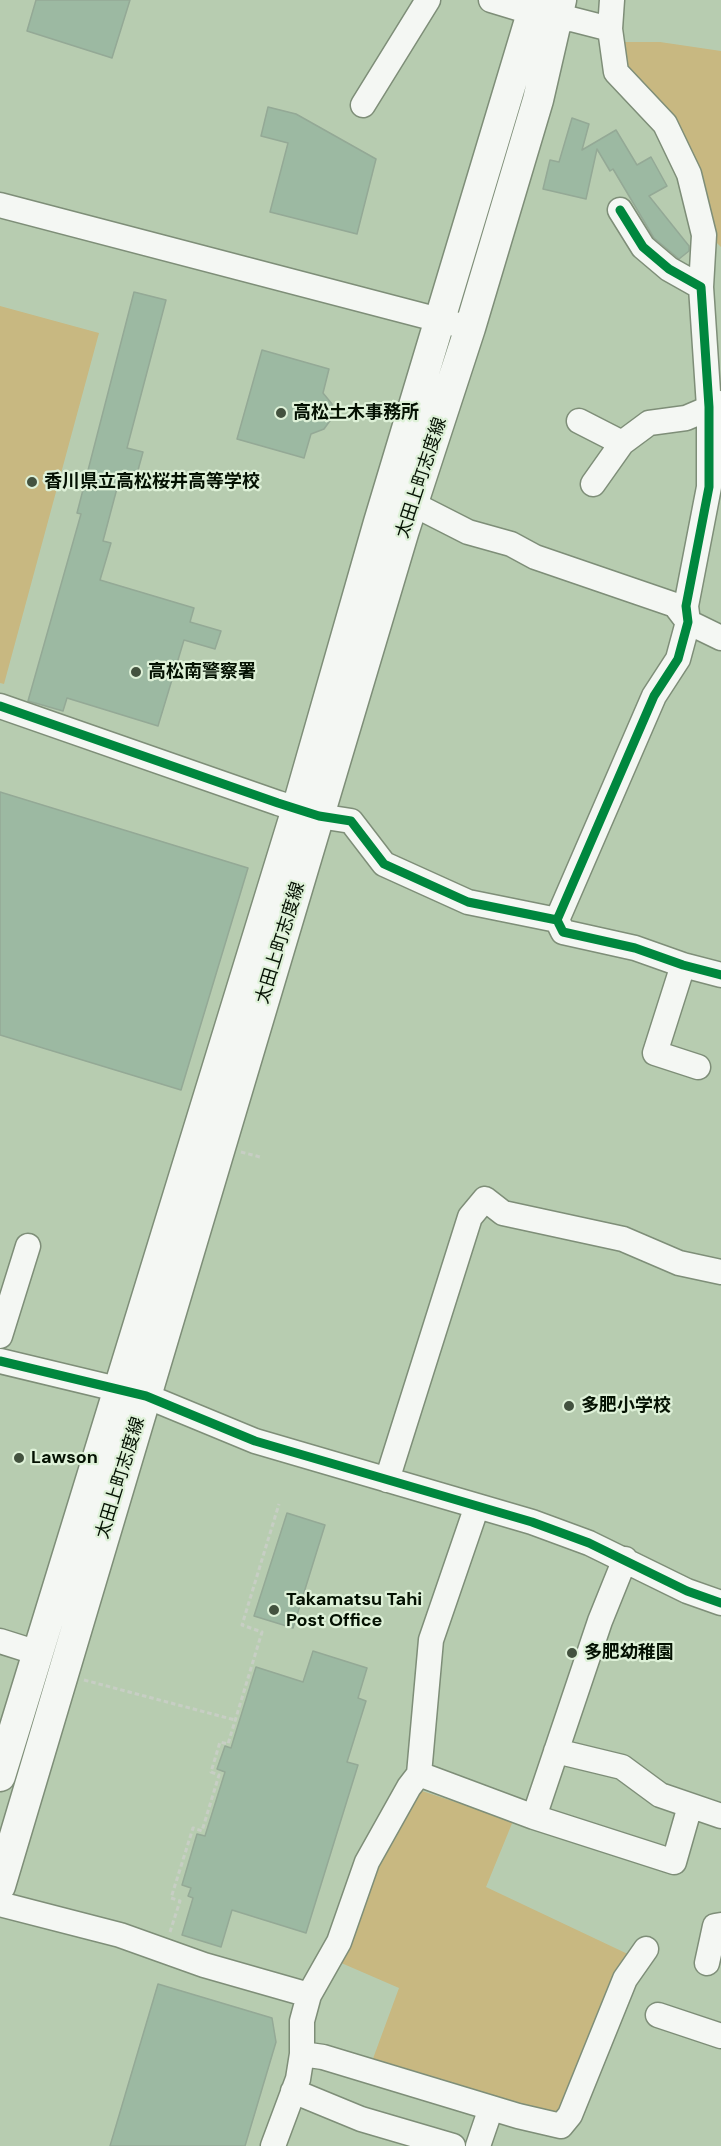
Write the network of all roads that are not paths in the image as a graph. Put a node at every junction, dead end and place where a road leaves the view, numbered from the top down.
1 (428, 0) edge
2 (491, 0) edge
3 (612, 0) edge
4 (547, 8) edge
5 (610, 29) junction
6 (363, 105) dead end
7 (0, 206) edge
8 (620, 210) dead end
9 (701, 287) junction
10 (440, 319) junction
11 (470, 328) junction
12 (715, 405) edge
13 (579, 420) dead end
14 (622, 443) junction
15 (593, 484) dead end
16 (399, 519) junction
17 (688, 622) junction
18 (721, 638) edge
19 (0, 706) edge
20 (308, 812) junction
21 (557, 920) junction
22 (683, 965) junction
23 (721, 975) edge
24 (698, 1067) dead end
25 (28, 1246) dead end
26 (721, 1272) edge
27 (0, 1336) edge
28 (0, 1361) edge
29 (132, 1393) junction
30 (387, 1480) junction
31 (477, 1506) junction
32 (625, 1559) junction
33 (721, 1603) edge
34 (0, 1641) edge
35 (38, 1653) junction
36 (556, 1751) junction
37 (419, 1774) junction
38 (0, 1776) edge
39 (690, 1806) junction
40 (721, 1816) edge
41 (534, 1817) junction
42 (0, 1886) edge
43 (0, 1904) edge
44 (721, 1925) edge
45 (646, 1949) dead end
46 (707, 1963) dead end
47 (309, 1995) junction
48 (658, 2015) dead end
49 (721, 2036) edge
50 (302, 2054) junction
51 (293, 2091) junction
52 (491, 2108) junction
53 (558, 2136) edge
54 (417, 2141) edge
55 (273, 2146) edge
56 (453, 2146) edge
57 (478, 2146) edge

1 - 6 street
2 - 4 street
3 - 5 street
4 - 5 street
4 - 10 main road, 太田上町志度線
4 - 11 main road, 太田上町志度線
5 - 9 street
7 - 10 street
8 - 9 street
9 - 12 street
10 - 11 street
10 - 16 main road, 太田上町志度線
11 - 16 main road, 太田上町志度線
12 - 14 street
12 - 17 street
13 - 14 street
14 - 15 street
16 - 17 street
16 - 20 main road, 太田上町志度線
17 - 18 street
17 - 21 street
19 - 20 street
20 - 21 street
20 - 29 main road, 太田上町志度線
21 - 22 street
22 - 23 street
22 - 24 street
25 - 27 street
26 - 30 street
28 - 29 street
29 - 30 street
29 - 35 main road, 太田上町志度線
29 - 42 main road, 太田上町志度線
30 - 31 street
31 - 32 street
31 - 37 street
32 - 33 street
32 - 36 street
34 - 35 street
35 - 38 main road, 太田上町志度線
36 - 39 street
36 - 41 street
37 - 41 street
37 - 47 street
39 - 40 street
39 - 41 street
43 - 47 street
44 - 46 street
45 - 53 street
47 - 50 street
48 - 49 street
50 - 51 street
50 - 52 street
51 - 54 street
51 - 55 street
52 - 53 street
52 - 57 street
54 - 56 street

